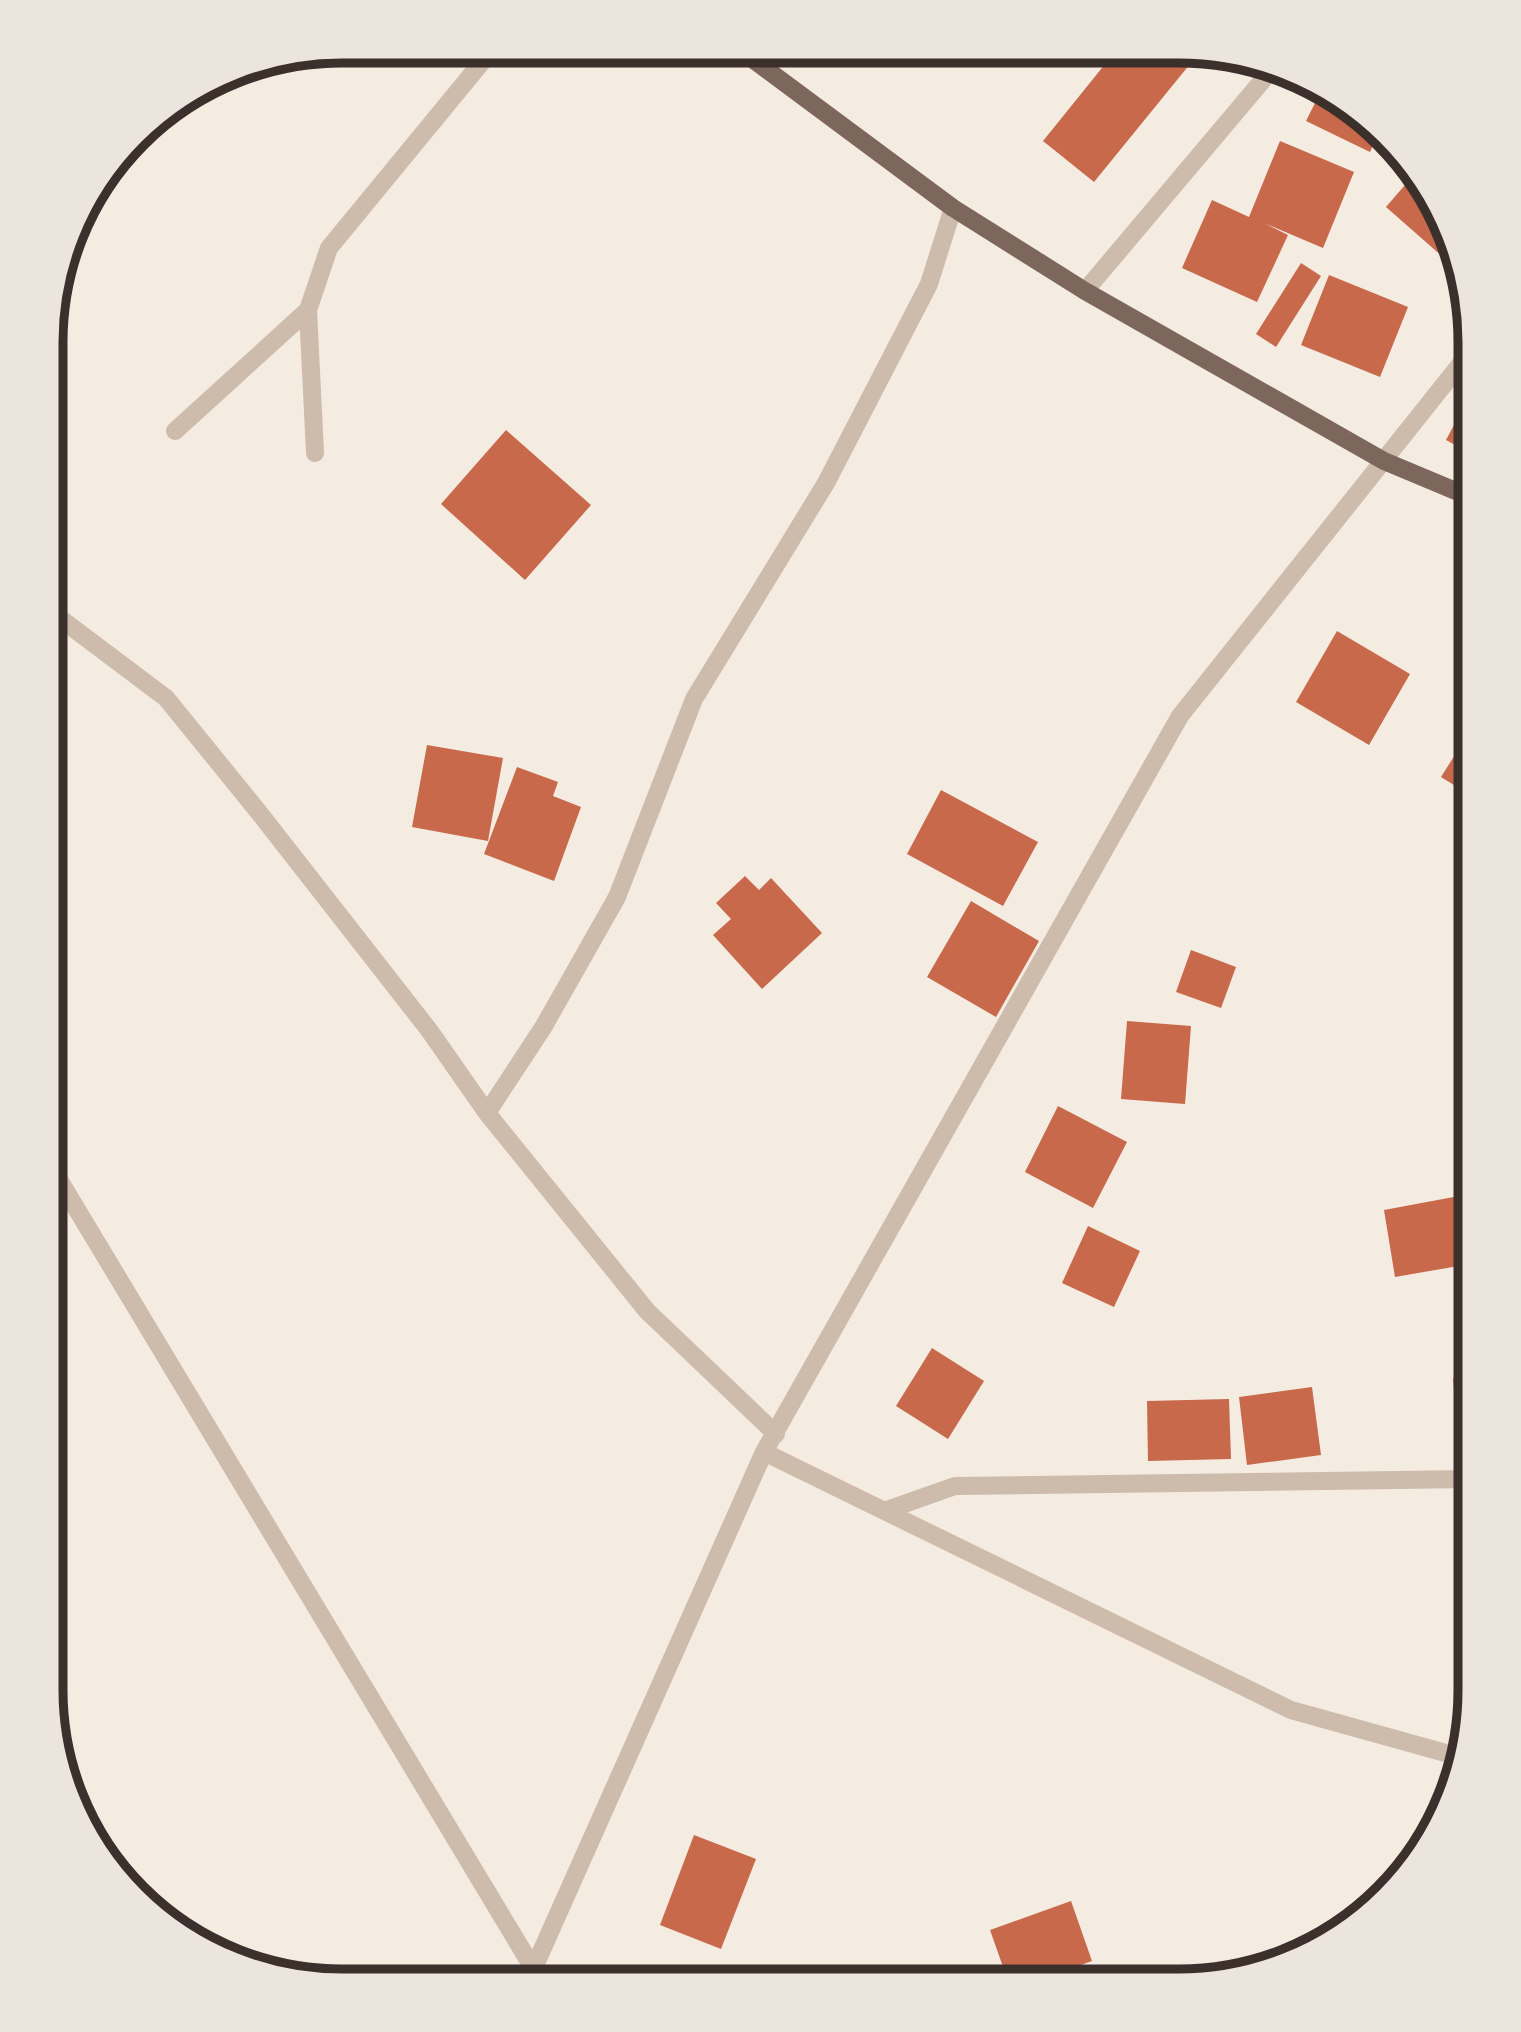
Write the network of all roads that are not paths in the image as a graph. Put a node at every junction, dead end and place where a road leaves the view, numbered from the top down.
1 (481, 63) edge
2 (758, 63) edge
3 (1265, 77) edge
4 (953, 208) junction
5 (1084, 291) junction
6 (308, 310) junction
7 (1458, 367) edge
8 (176, 431) dead end
9 (315, 453) dead end
10 (1384, 461) junction
11 (1458, 492) edge
12 (63, 621) edge
13 (487, 1113) junction
14 (63, 1187) edge
15 (776, 1434) junction
16 (764, 1452) junction
17 (1458, 1479) edge
18 (884, 1511) junction
19 (1450, 1754) edge
20 (528, 1969) edge
21 (533, 1969) edge

1 - 6 street
2 - 4 main road
3 - 5 street
4 - 5 main road
4 - 13 street
5 - 10 main road
6 - 8 street
6 - 9 street
7 - 10 street
10 - 11 main road
10 - 15 street
12 - 13 street
13 - 15 street
14 - 20 street
15 - 16 street
16 - 18 street
16 - 21 street
17 - 18 street
18 - 19 street

